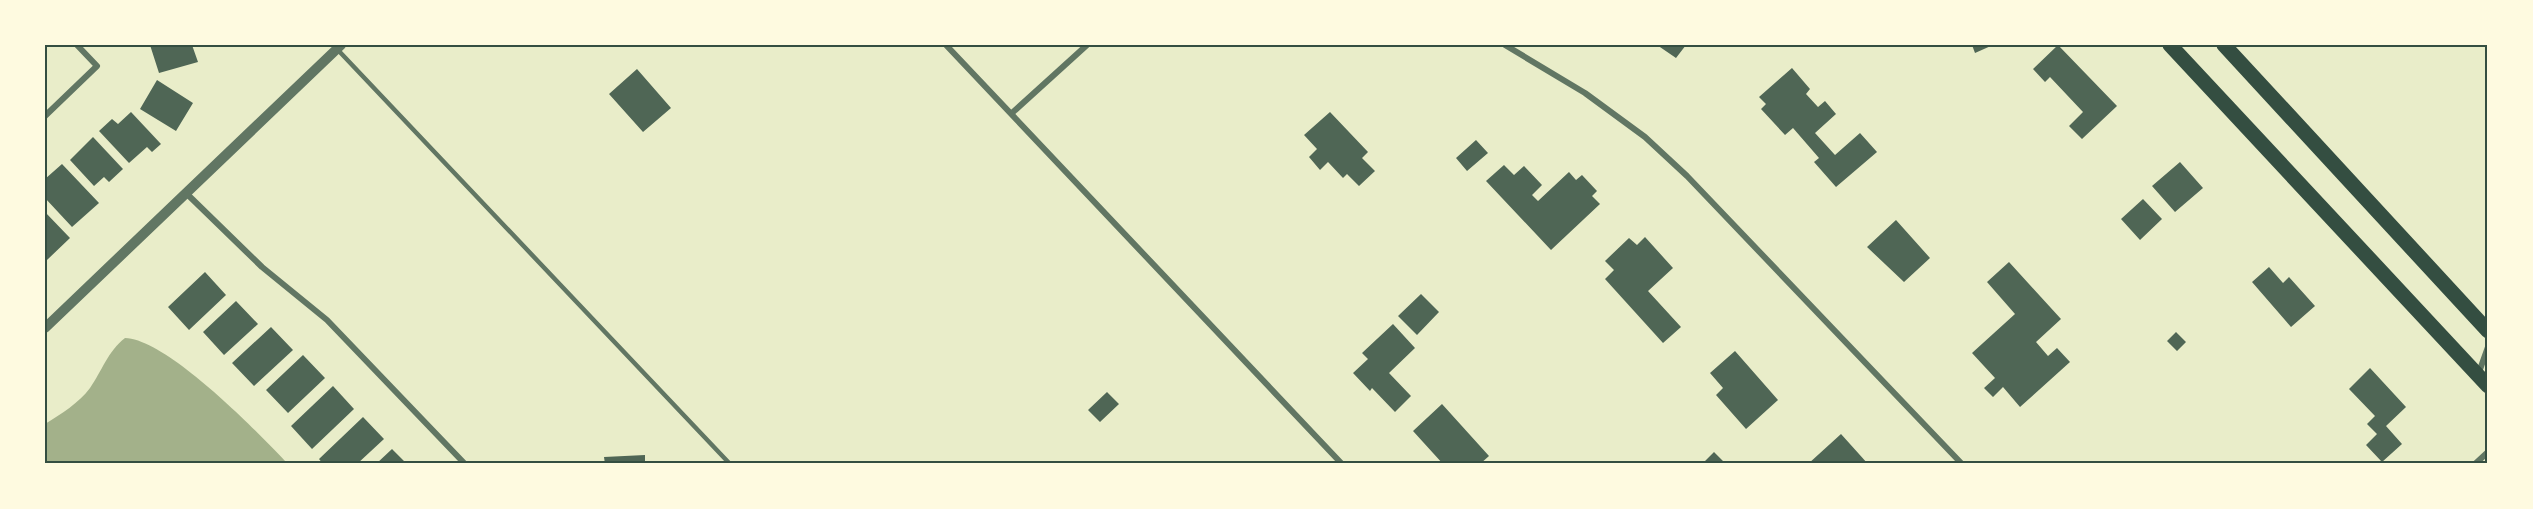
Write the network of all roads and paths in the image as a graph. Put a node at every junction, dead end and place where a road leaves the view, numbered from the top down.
1 (77, 45) edge
2 (946, 45) edge
3 (1087, 45) edge
4 (1505, 45) edge
5 (2170, 45) edge
6 (2224, 45) edge
7 (339, 47) edge
8 (1012, 113) junction
9 (45, 116) edge
10 (187, 194) junction
11 (45, 328) edge
12 (2488, 331) edge
13 (2488, 347) edge
14 (2485, 377) edge
15 (2488, 452) edge
16 (465, 464) edge
17 (730, 464) edge
18 (1342, 464) edge
19 (1962, 464) edge
20 (2475, 464) edge

1 - 9 street
2 - 8 street
3 - 8 street
4 - 19 street
5 - 14 main road
6 - 12 main road
7 - 10 street
7 - 17 lane
8 - 18 street
10 - 11 street
10 - 16 street
13 - 14 street
15 - 20 street

